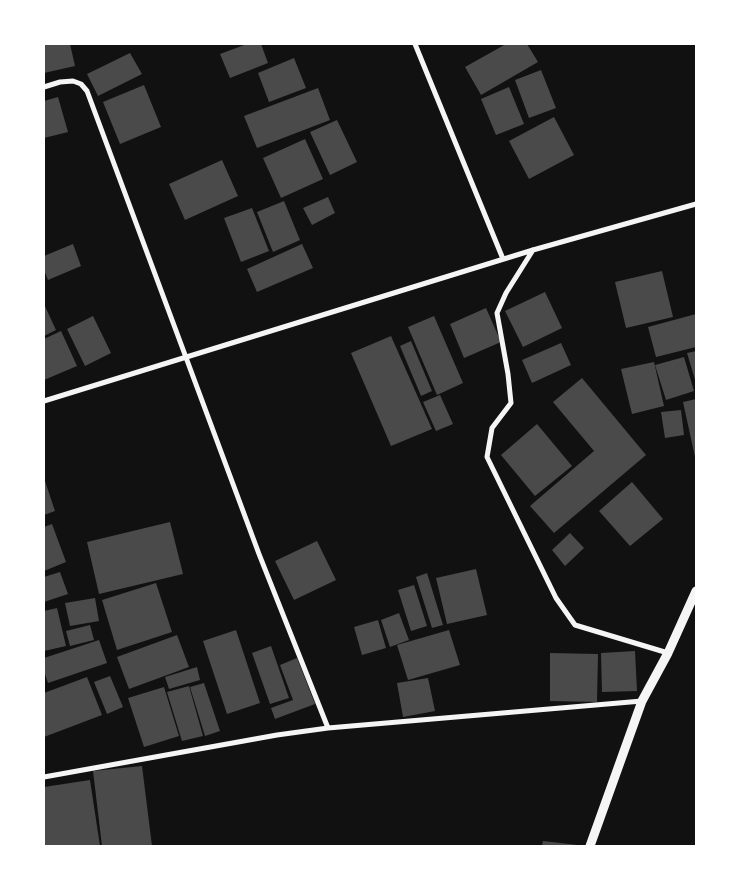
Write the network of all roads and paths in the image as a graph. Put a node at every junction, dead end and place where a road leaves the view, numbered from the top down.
1 (415, 44) edge
2 (44, 87) edge
3 (696, 204) edge
4 (533, 250) junction
5 (503, 259) junction
6 (186, 359) junction
7 (44, 401) edge
8 (696, 591) edge
9 (668, 654) junction
10 (642, 701) junction
11 (328, 728) junction
12 (44, 778) edge
13 (590, 846) edge

1 - 5 street
2 - 6 street
3 - 4 street
4 - 5 street
4 - 9 street
5 - 6 street
6 - 7 street
6 - 11 street
8 - 9 street
9 - 10 street
10 - 11 street
10 - 13 street
11 - 12 street

